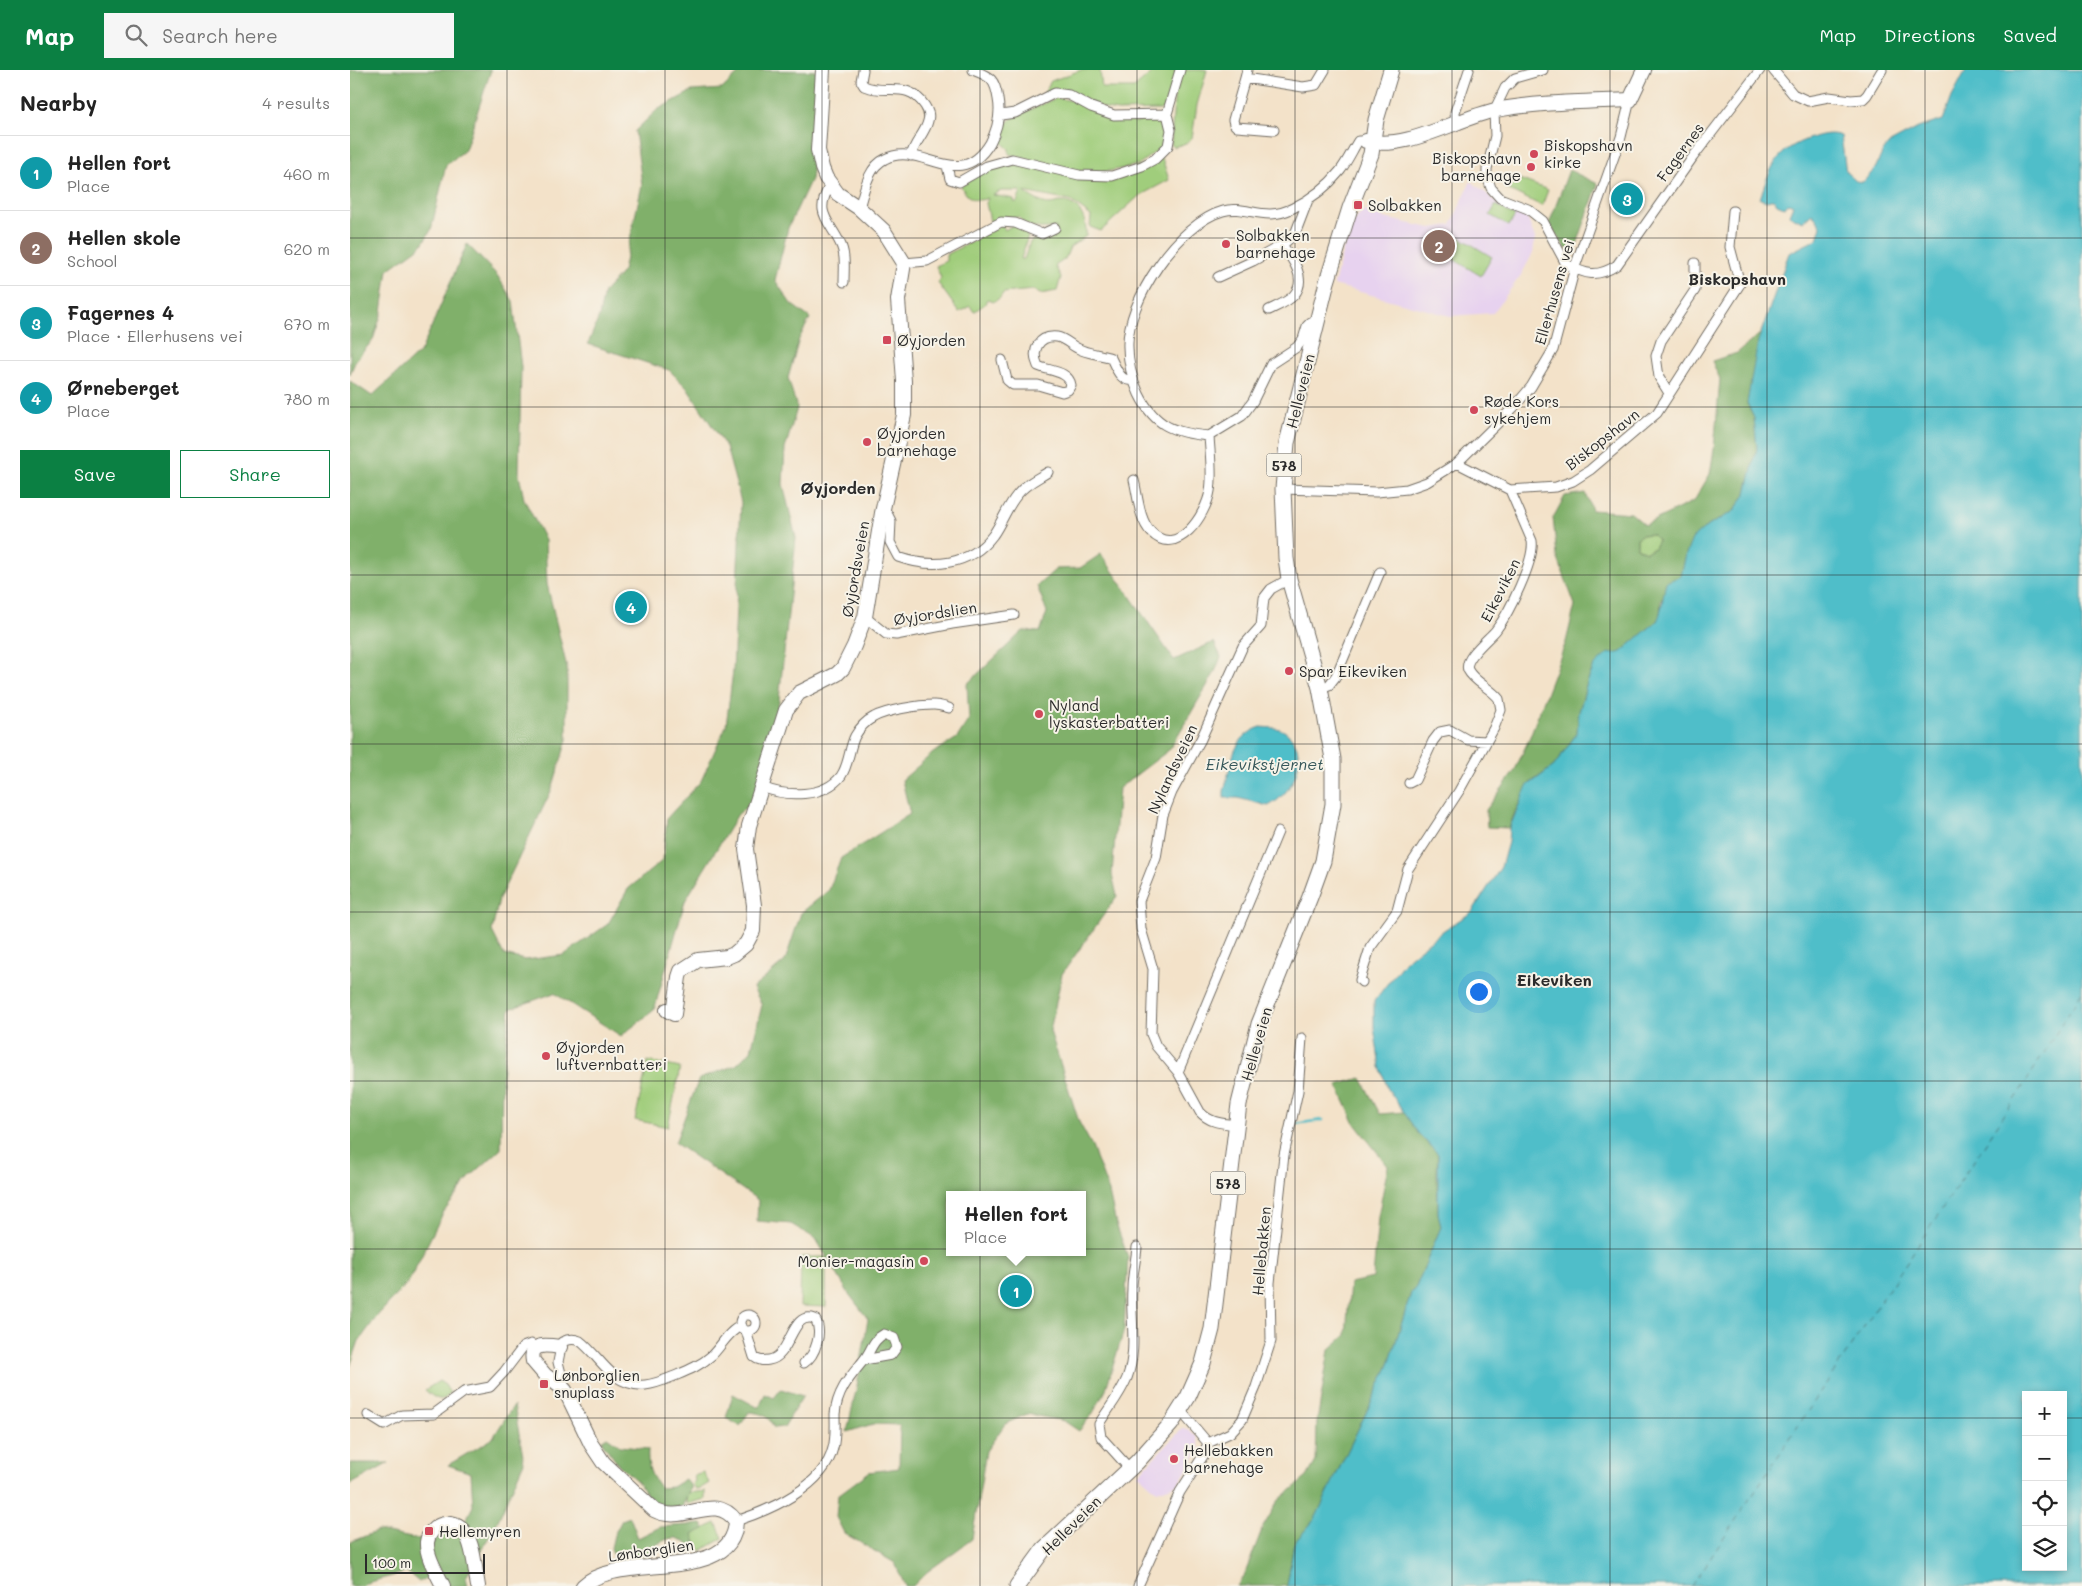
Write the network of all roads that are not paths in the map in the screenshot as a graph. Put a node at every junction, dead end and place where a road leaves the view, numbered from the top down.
1 (823, 70) edge
2 (863, 70) edge
3 (973, 70) edge
4 (1180, 70) edge
5 (1325, 70) edge
6 (1384, 70) edge
7 (1391, 70) edge
8 (1469, 70) edge
9 (1543, 70) edge
10 (1644, 70) edge
11 (1760, 70) edge
12 (1773, 70) edge
13 (1882, 70) edge
14 (1246, 74) edge
15 (1630, 100) junction
16 (1494, 111) junction
17 (1166, 114) junction
18 (1001, 115) junction
19 (1456, 124) junction
20 (1274, 130) dead end
21 (1369, 142) junction
22 (911, 156) junction
23 (947, 166) junction
24 (830, 185) junction
25 (1308, 200) junction
26 (859, 208) junction
27 (1732, 211) dead end
28 (1055, 228) dead end
29 (1282, 245) junction
30 (904, 263) junction
31 (1694, 263) dead end
32 (1575, 266) junction
33 (1218, 277) dead end
34 (844, 282) dead end
35 (1269, 310) dead end
36 (1316, 322) junction
37 (1002, 360) dead end
38 (1132, 380) junction
39 (1669, 393) junction
40 (1209, 436) junction
41 (1456, 463) junction
42 (1048, 472) dead end
43 (1134, 480) dead end
44 (1283, 488) junction
45 (1510, 490) junction
46 (882, 513) junction
47 (1380, 572) dead end
48 (1289, 579) junction
49 (1014, 615) dead end
50 (865, 617) junction
51 (1320, 688) junction
52 (949, 708) dead end
53 (1487, 741) junction
54 (1409, 783) dead end
55 (762, 787) junction
56 (1278, 832) dead end
57 (1397, 911) junction
58 (1357, 967) dead end
59 (1362, 982) dead end
60 (667, 1010) dead end
61 (1302, 1038) dead end
62 (1178, 1072) junction
63 (1236, 1125) junction
64 (1137, 1247) dead end
65 (560, 1347) junction
66 (536, 1348) junction
67 (864, 1360) dead end
68 (804, 1363) dead end
69 (565, 1390) junction
70 (1180, 1410) junction
71 (368, 1415) dead end
72 (1208, 1443) junction
73 (1129, 1468) junction
74 (736, 1521) junction
75 (443, 1586) edge
76 (478, 1586) edge
77 (584, 1586) edge
78 (1017, 1586) edge
79 (1138, 1586) edge

1 - 24 street
2 - 22 street
3 - 18 street
4 - 17 street
5 - 14 street
6 - 21 main road, Helleveien / 578
7 - 21 main road, Helleveien / 578
8 - 19 street
9 - 16 street
10 - 15 street
11 - 32 street, Fagernes
12 - 13 street
14 - 20 street
15 - 16 street
15 - 32 street, Ellerhusens vei
16 - 19 street
16 - 32 street
17 - 18 street
17 - 23 street
18 - 23 street
19 - 21 street
21 - 25 street
21 - 36 main road, Helleveien / 578
22 - 23 street
22 - 26 street
24 - 26 street
24 - 34 street
25 - 29 street
25 - 38 street
26 - 30 street
27 - 39 street, Biskopshavn
28 - 30 street
29 - 33 street
29 - 35 street
30 - 46 street, Øyjordsveien
31 - 39 street
32 - 41 street, Ellerhusens vei
36 - 40 street
36 - 44 main road, Helleveien / 578
37 - 38 street
38 - 40 street
39 - 45 street, Biskopshavn
40 - 43 street
41 - 44 street, Ellerhusens vei
41 - 45 street
42 - 46 street
44 - 48 main road, Helleveien / 578
45 - 53 street, Eikeviken
46 - 50 street, Øyjordsveien
47 - 51 street
48 - 51 main road, Helleveien / 578
48 - 62 street, Nylandsveien
49 - 50 street, Øyjordslien
50 - 55 street, Øyjordsveien
51 - 63 main road, Helleveien / 578
52 - 55 street
53 - 54 street
53 - 57 street, Eikeviken
55 - 60 street, Øyjordsveien
56 - 62 street
57 - 58 street
57 - 59 street, Eikeviken
61 - 72 street, Hellebakken
62 - 63 street, Nylandsveien
63 - 70 main road, Helleveien / 578
64 - 73 street
65 - 66 street
65 - 68 street
65 - 69 street, Lønborglien
66 - 69 street, Lønborglien
66 - 71 street
67 - 74 street
69 - 74 street, Lønborglien
70 - 72 street
70 - 73 main road, Helleveien / 578
72 - 79 street
73 - 78 main road, Helleveien / 578
74 - 77 street, Lønborglien
75 - 76 street

